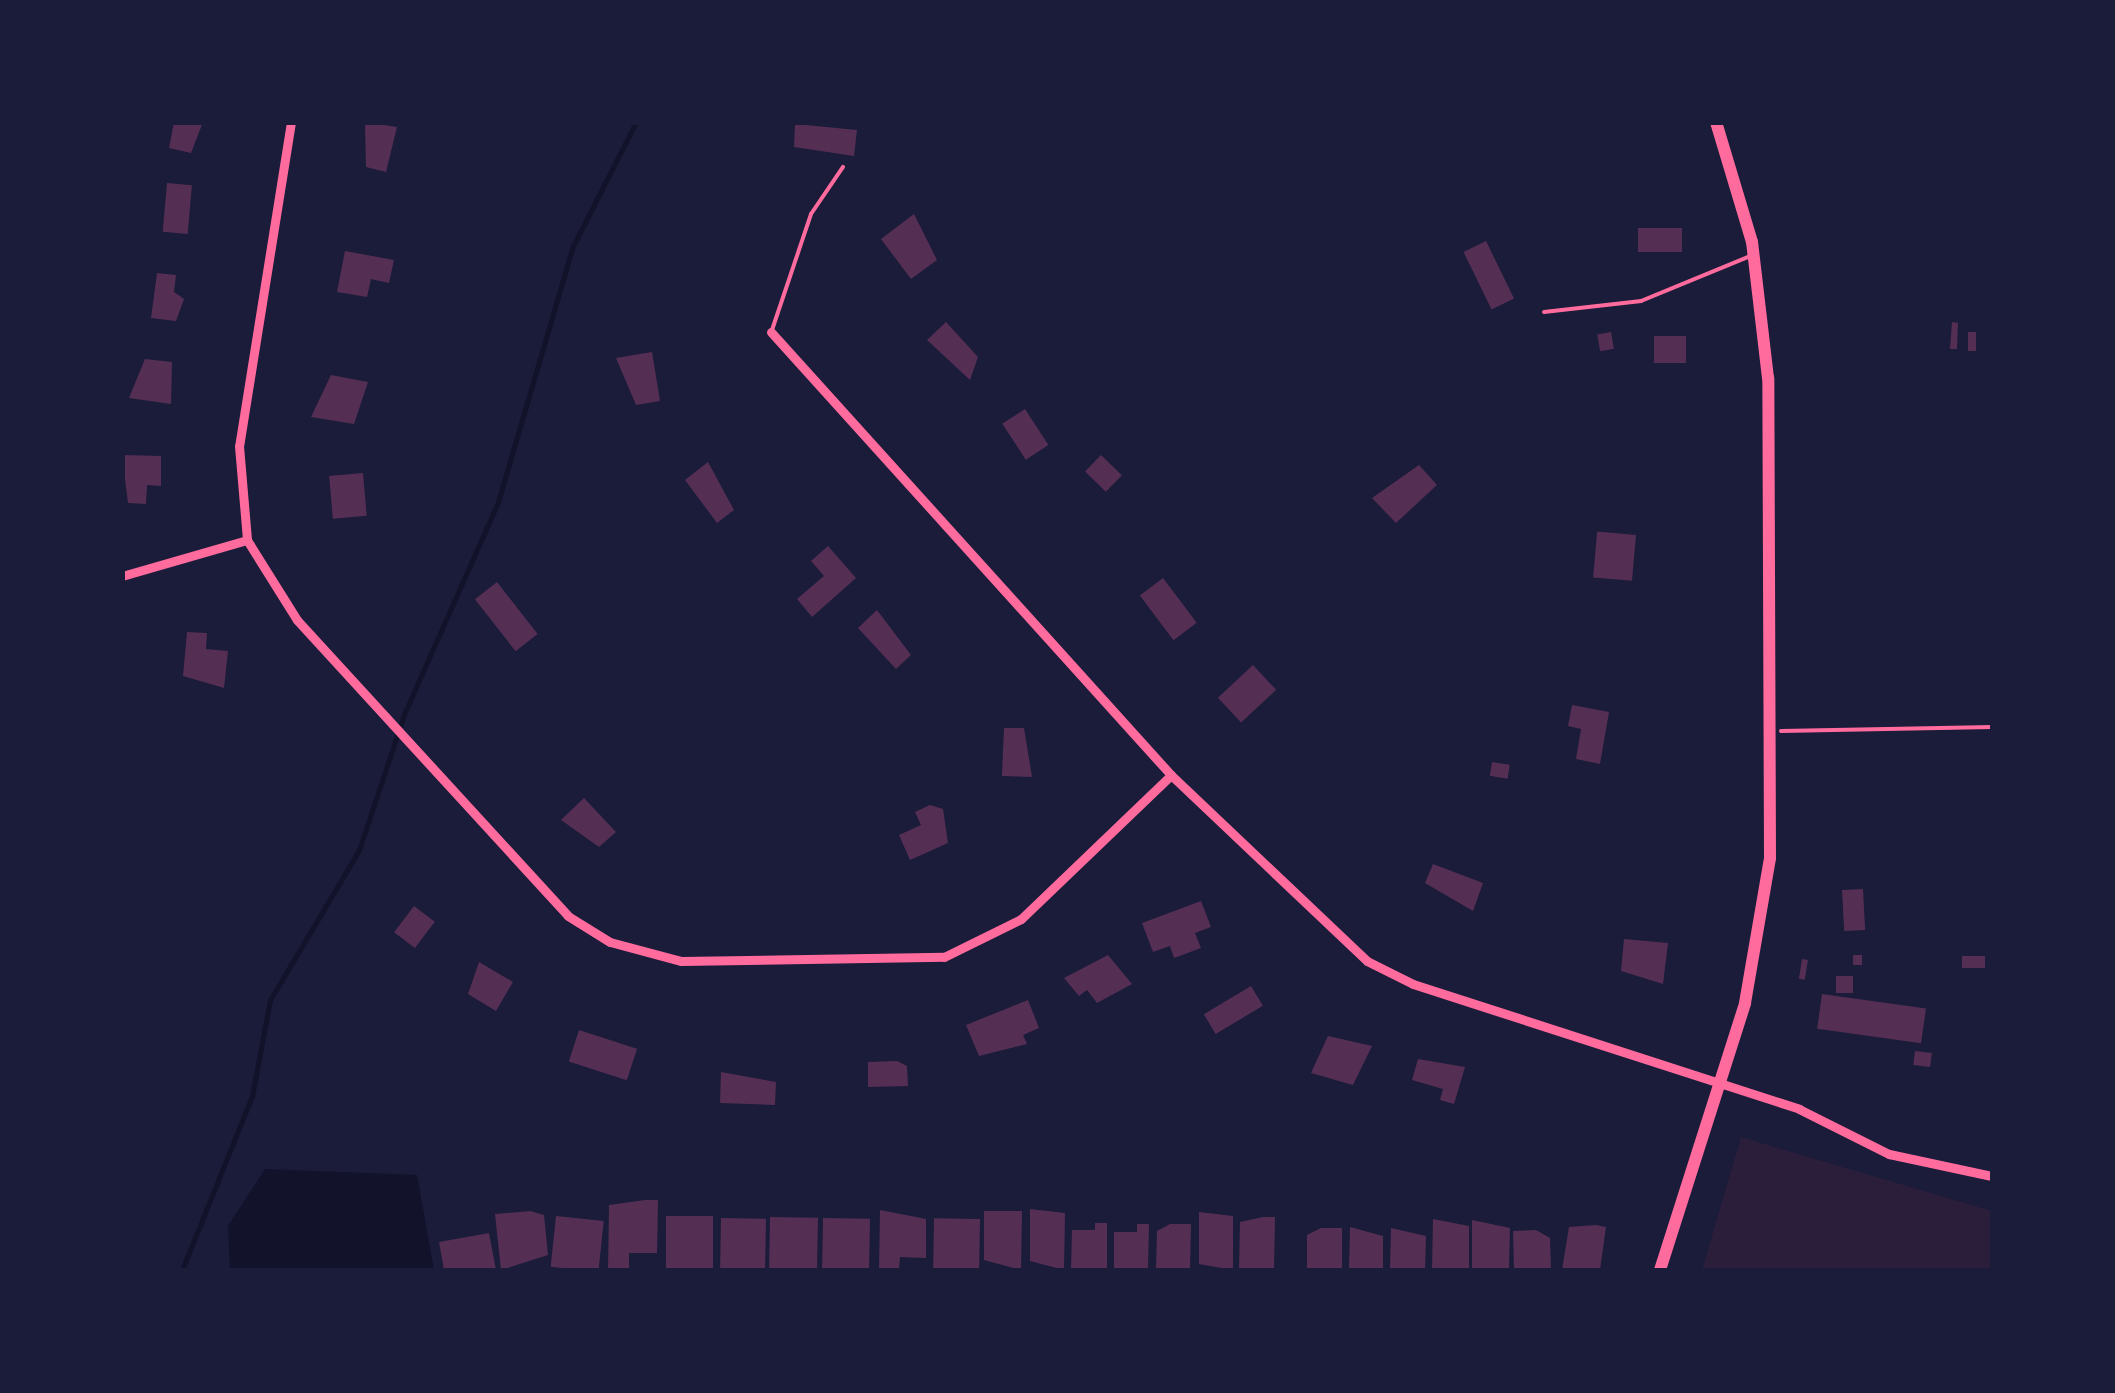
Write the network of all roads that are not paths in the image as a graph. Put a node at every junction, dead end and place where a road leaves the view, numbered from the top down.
1 (291, 122) edge
2 (1716, 122) edge
3 (843, 167) dead end
4 (1754, 254) junction
5 (1544, 312) dead end
6 (771, 332) joint
7 (247, 540) junction
8 (122, 576) edge
9 (1171, 775) junction
10 (1720, 1082) junction
11 (1992, 1176) edge
12 (1660, 1270) edge

1 - 7 street
2 - 4 main road
3 - 6 lane
4 - 5 lane
4 - 10 main road
6 - 9 street
7 - 8 street
7 - 9 street
9 - 10 street
10 - 11 street
10 - 12 main road

